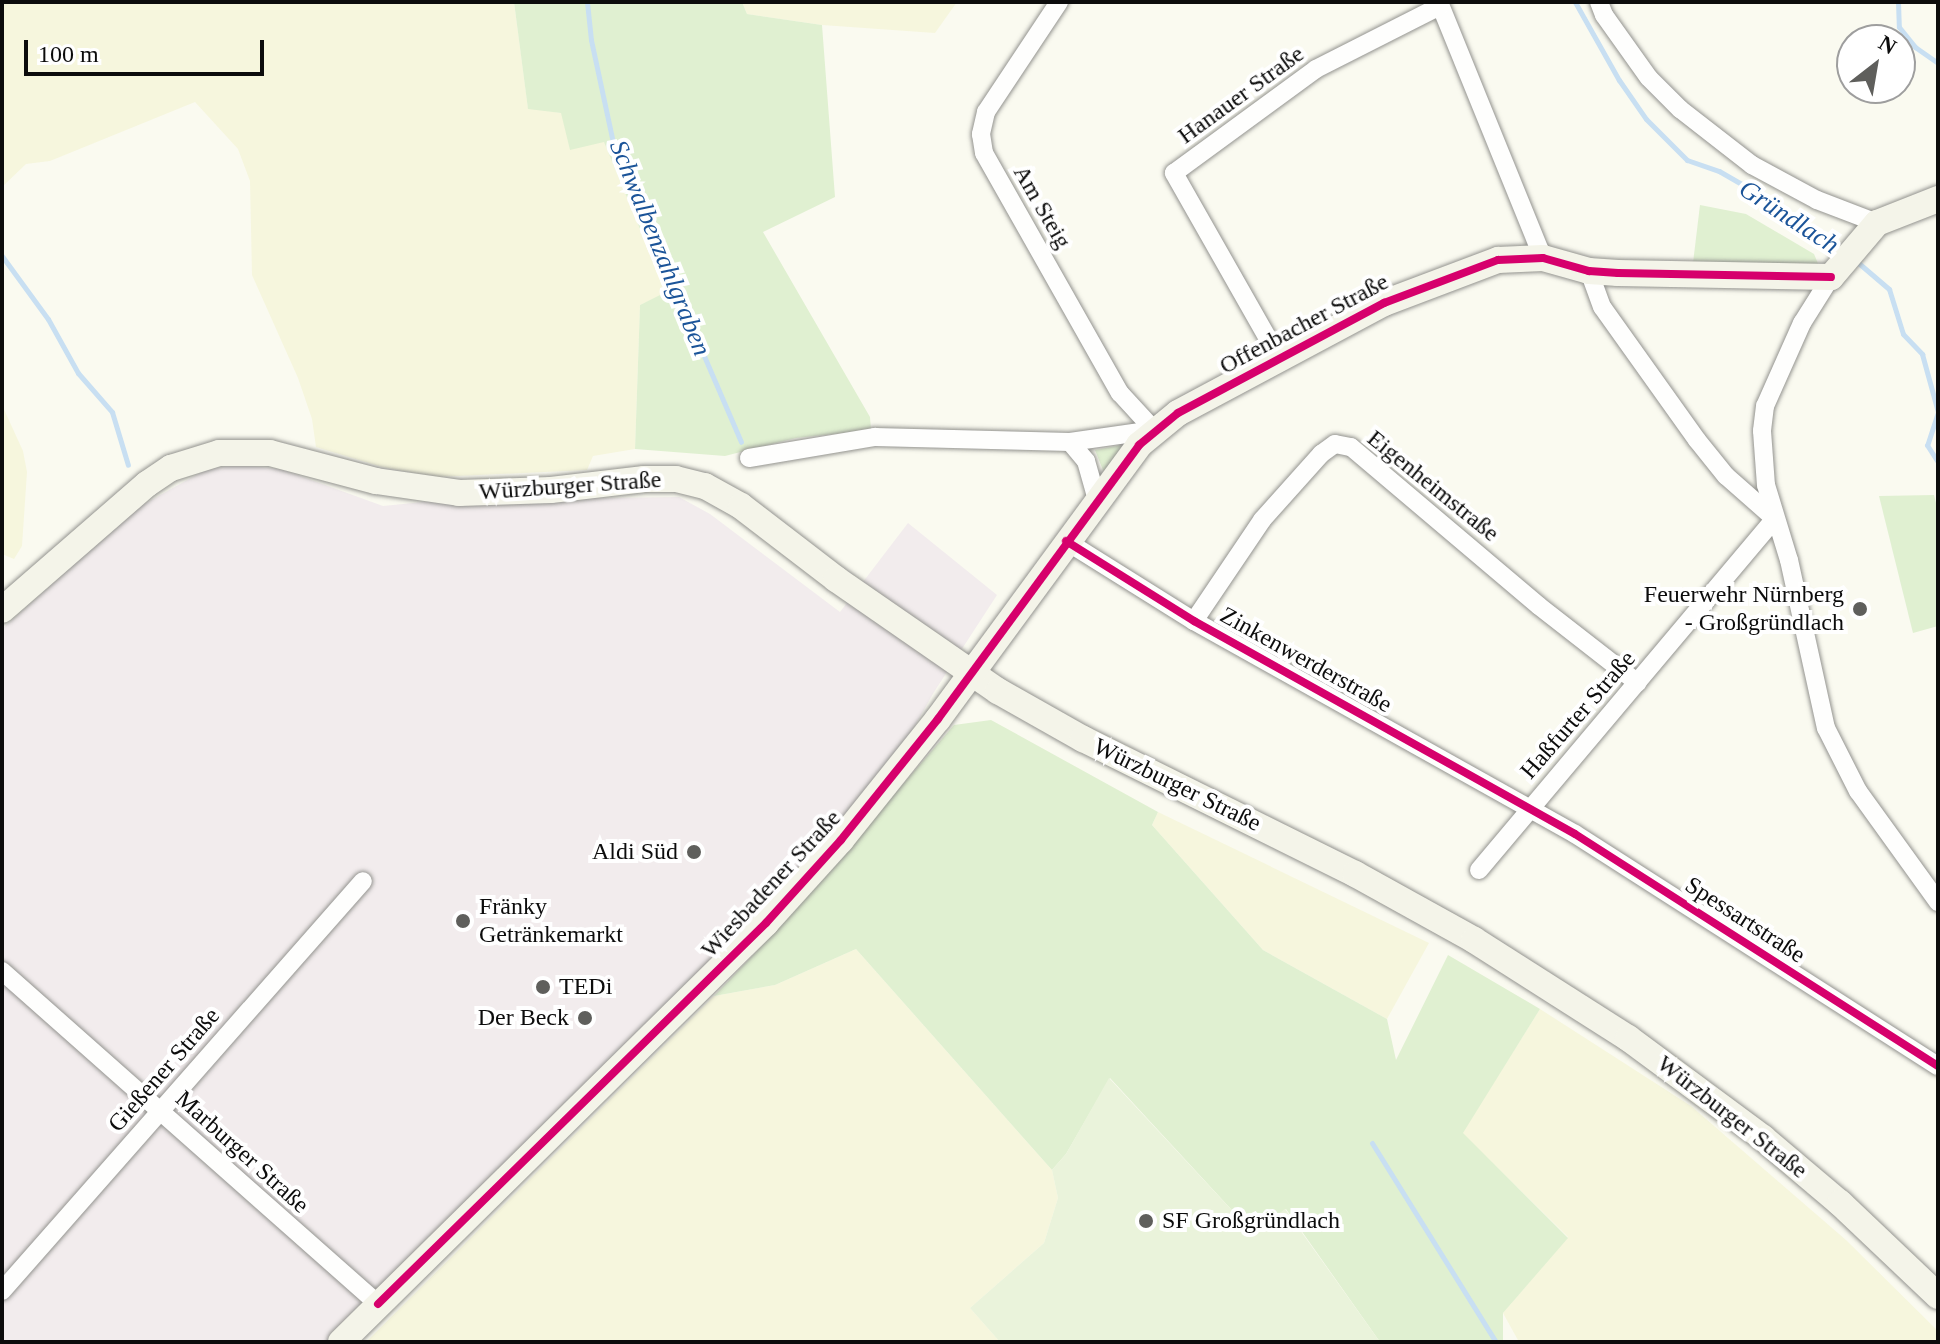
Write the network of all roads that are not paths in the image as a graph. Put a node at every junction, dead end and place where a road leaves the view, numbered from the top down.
1 (1059, 2) edge
2 (1599, 2) edge
3 (1439, 4) edge
4 (1938, 199) edge
5 (1871, 228) junction
6 (1543, 258) junction
7 (1589, 271) junction
8 (1834, 273) junction
9 (1279, 358) junction
10 (1147, 438) junction
11 (1070, 442) junction
12 (749, 458) dead end
13 (1766, 485) junction
14 (1747, 497) junction
15 (1097, 500) junction
16 (1775, 519) junction
17 (1066, 541) junction
18 (2, 610) edge
19 (1194, 621) junction
20 (970, 672) junction
21 (1638, 683) junction
22 (1530, 808) junction
23 (1479, 870) dead end
24 (363, 881) dead end
25 (1938, 902) edge
26 (2, 971) edge
27 (1938, 1066) edge
28 (160, 1111) junction
29 (2, 1291) edge
30 (1938, 1296) edge
31 (378, 1304) junction
32 (341, 1342) edge

1 - 10 street, Am Steig
2 - 5 street
3 - 6 street
3 - 9 street, Hanauer Straße
4 - 5 main road
5 - 8 main road
6 - 7 main road, Offenbacher Straße
6 - 9 main road, Offenbacher Straße
7 - 8 main road, Offenbacher Straße
7 - 14 street
8 - 13 street
9 - 10 main road, Offenbacher Straße
10 - 11 street, Offenbacher Straße
10 - 15 main road, Wiesbadener Straße
11 - 12 street, Offenbacher Straße
11 - 15 street
13 - 14 street
13 - 16 street
14 - 16 street
15 - 17 main road, Wiesbadener Straße
16 - 21 street, Haßfurter Straße
16 - 25 street
17 - 19 street, Zinkenwerderstraße
17 - 20 main road, Wiesbadener Straße
18 - 20 main road, Würzburger Straße
19 - 21 street, Eigenheimstraße
19 - 22 street, Zinkenwerderstraße
20 - 30 main road, Würzburger Straße
20 - 31 main road, Wiesbadener Straße
21 - 22 street, Haßfurter Straße
22 - 23 street, Haßfurter Straße
22 - 27 street, Spessartstraße
24 - 28 street, Gießener Straße
26 - 28 street, Marburger Straße
28 - 29 street, Gießener Straße
28 - 31 street, Marburger Straße
31 - 32 main road, Wiesbadener Straße

